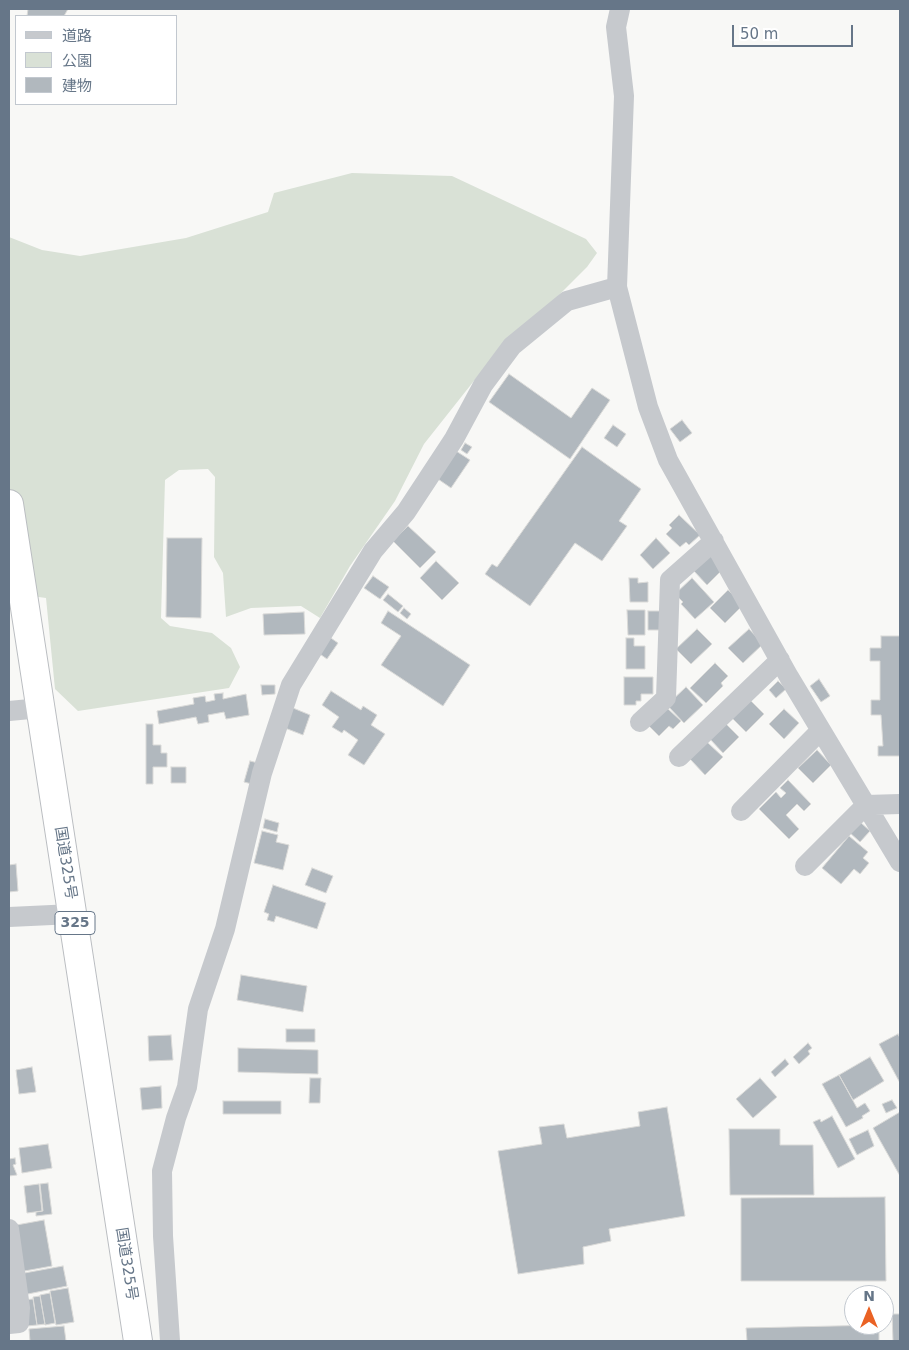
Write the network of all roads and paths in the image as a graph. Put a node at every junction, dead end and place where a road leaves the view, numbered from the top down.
1 (620, 9) edge
2 (616, 287) junction
3 (9, 504) edge
4 (714, 541) junction
5 (9, 619) edge
6 (780, 660) junction
7 (24, 709) edge
8 (640, 722) dead end
9 (821, 730) junction
10 (679, 757) dead end
11 (866, 804) junction
12 (900, 804) edge
13 (741, 811) dead end
14 (900, 862) edge
15 (805, 866) dead end
16 (66, 914) junction
17 (9, 917) edge
18 (9, 1229) edge
19 (9, 1324) edge
20 (119, 1341) edge
21 (138, 1341) edge
22 (170, 1341) edge

1 - 2 street
2 - 4 street
2 - 22 street
3 - 7 highway, 国道325号 / 325
4 - 6 street
4 - 8 street
5 - 7 highway, 国道325号 / 325
6 - 9 street
6 - 10 street
7 - 16 highway, 国道325号 / 325
9 - 11 street
9 - 13 street
11 - 12 street
11 - 14 street
11 - 15 street
16 - 17 street
16 - 20 highway, 国道325号 / 325
16 - 21 highway, 国道325号 / 325
18 - 19 street

